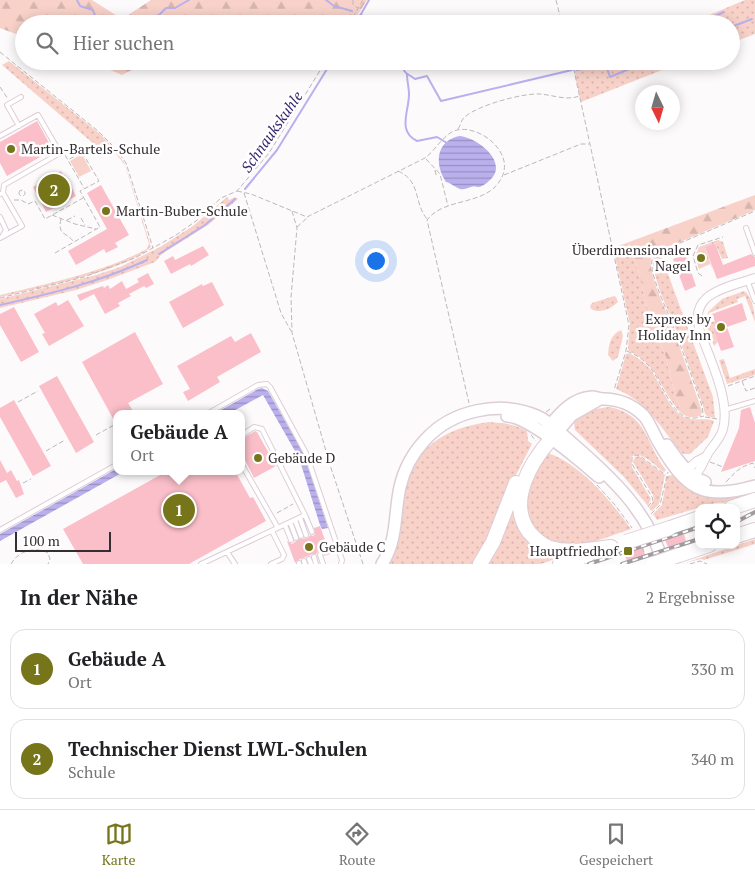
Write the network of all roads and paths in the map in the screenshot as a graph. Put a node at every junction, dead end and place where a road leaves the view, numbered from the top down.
1 (353, 0) edge
2 (363, 0) edge
3 (556, 0) edge
4 (358, 8) junction
5 (354, 15) edge
6 (560, 15) edge
7 (0, 52) edge
8 (15, 64) edge
9 (22, 70) edge
10 (320, 70) edge
11 (574, 70) edge
12 (0, 87) edge
13 (579, 95) junction
14 (21, 97) dead end
15 (10, 103) junction
16 (18, 126) junction
17 (457, 130) junction
18 (0, 136) edge
19 (589, 144) junction
20 (425, 158) junction
21 (435, 169) junction
22 (397, 171) junction
23 (436, 175) dead end
24 (503, 176) junction
25 (84, 189) junction
26 (237, 192) junction
27 (244, 192) junction
28 (2, 194) edge
29 (22, 196) dead end
30 (83, 198) junction
31 (7, 199) junction
32 (21, 200) junction
33 (448, 206) junction
34 (292, 211) junction
35 (755, 211) edge
36 (52, 215) junction
37 (75, 216) dead end
38 (0, 217) edge
39 (307, 217) junction
40 (62, 218) junction
41 (81, 218) dead end
42 (67, 220) junction
43 (427, 220) junction
44 (85, 225) junction
45 (297, 228) junction
46 (746, 228) dead end
47 (97, 229) junction
48 (1, 237) edge
49 (723, 237) dead end
50 (73, 242) junction
51 (153, 248) junction
52 (667, 248) junction
53 (613, 250) junction
54 (660, 252) junction
55 (54, 253) dead end
56 (755, 253) edge
57 (669, 254) dead end
58 (702, 276) dead end
59 (751, 279) edge
60 (0, 298) edge
61 (755, 301) edge
62 (292, 333) junction
63 (626, 351) junction
64 (755, 376) edge
65 (742, 380) junction
66 (726, 387) dead end
67 (755, 387) edge
68 (38, 391) dead end
69 (614, 391) dead end
70 (755, 401) edge
71 (18, 402) dead end
72 (470, 408) dead end
73 (214, 410) edge
74 (724, 410) junction
75 (704, 414) junction
76 (717, 419) dead end
77 (113, 426) edge
78 (551, 432) junction
79 (245, 433) edge
80 (96, 435) dead end
81 (65, 440) dead end
82 (46, 451) dead end
83 (712, 463) dead end
84 (113, 467) edge
85 (724, 467) dead end
86 (755, 468) edge
87 (245, 470) edge
88 (687, 476) junction
89 (31, 479) dead end
90 (23, 483) dead end
91 (595, 483) dead end
92 (724, 484) dead end
93 (755, 486) edge
94 (755, 500) edge
95 (298, 501) junction
96 (740, 505) edge
97 (647, 508) dead end
98 (651, 514) dead end
99 (305, 515) junction
100 (271, 516) junction
101 (300, 518) junction
102 (695, 519) edge
103 (292, 521) junction
104 (285, 524) junction
105 (278, 528) junction
106 (0, 530) edge
107 (755, 530) edge
108 (272, 531) junction
109 (312, 532) dead end
110 (306, 534) dead end
111 (740, 535) edge
112 (298, 537) dead end
113 (631, 538) junction
114 (291, 540) dead end
115 (641, 546) dead end
116 (611, 547) junction
117 (702, 549) edge
118 (227, 552) junction
119 (320, 555) dead end
120 (314, 557) dead end
121 (309, 559) dead end
122 (684, 560) edge
123 (652, 563) edge
124 (11, 564) edge
125 (48, 564) edge
126 (201, 564) edge
127 (235, 564) edge
128 (271, 564) edge
129 (310, 564) edge
130 (316, 564) edge
131 (323, 564) edge
132 (341, 564) edge
133 (363, 564) edge
134 (382, 564) edge
135 (480, 564) edge
136 (560, 564) edge
137 (663, 564) edge
138 (706, 564) edge

1 - 4 path
2 - 4 path
3 - 6 path
4 - 5 path
7 - 8 path
9 - 51 path
10 - 26 path
11 - 13 path
12 - 15 path
13 - 17 path
13 - 19 path
14 - 15 lane
15 - 16 lane
16 - 18 lane
16 - 28 lane
17 - 20 path
17 - 24 path
19 - 24 path
19 - 53 path
20 - 21 path
20 - 22 path
21 - 23 path
21 - 33 path
22 - 39 path
22 - 43 path
24 - 33 path
25 - 25 path
25 - 30 path
26 - 27 path
26 - 51 path
27 - 34 path
27 - 62 path
28 - 31 lane
29 - 32 path
30 - 36 path
30 - 47 path
31 - 32 path
31 - 48 lane
32 - 36 path
33 - 43 path
34 - 39 path
34 - 45 path
35 - 52 path
36 - 40 path
37 - 42 path
38 - 48 lane
39 - 45 path
40 - 42 path
40 - 50 path
41 - 44 path
42 - 44 path
43 - 72 path
44 - 47 path
45 - 62 path
46 - 56 lane
47 - 50 path
49 - 58 path
50 - 55 path
51 - 60 path
52 - 54 path
52 - 57 path
53 - 54 path
53 - 63 path
54 - 75 path
59 - 61 lane
59 - 74 street
62 - 133 path
63 - 69 path
63 - 75 path
64 - 65 path
65 - 66 path
65 - 67 path
68 - 71 path
70 - 74 lane
73 - 132 lane
74 - 88 street
75 - 76 path
77 - 80 path
78 - 88 street
78 - 116 highway
78 - 123 street
78 - 134 street
78 - 135 highway
78 - 137 street
79 - 95 lane
81 - 82 path
83 - 85 path
84 - 106 lane
86 - 92 path
87 - 100 lane
88 - 93 street
89 - 90 path
91 - 113 path
94 - 96 highway
95 - 99 lane
95 - 100 path
97 - 98 path
99 - 101 lane
99 - 109 lane
100 - 105 lane
101 - 103 lane
101 - 110 lane
102 - 113 highway, bridge
103 - 104 lane
103 - 112 lane
104 - 105 lane
104 - 114 lane
105 - 108 lane
107 - 111 highway
108 - 118 lane
108 - 128 lane
113 - 116 highway
115 - 123 path
116 - 136 highway
117 - 122 highway
118 - 126 lane
118 - 127 lane
119 - 131 lane
120 - 130 lane
121 - 129 lane
122 - 123 highway, bridge
122 - 138 path
124 - 125 path

